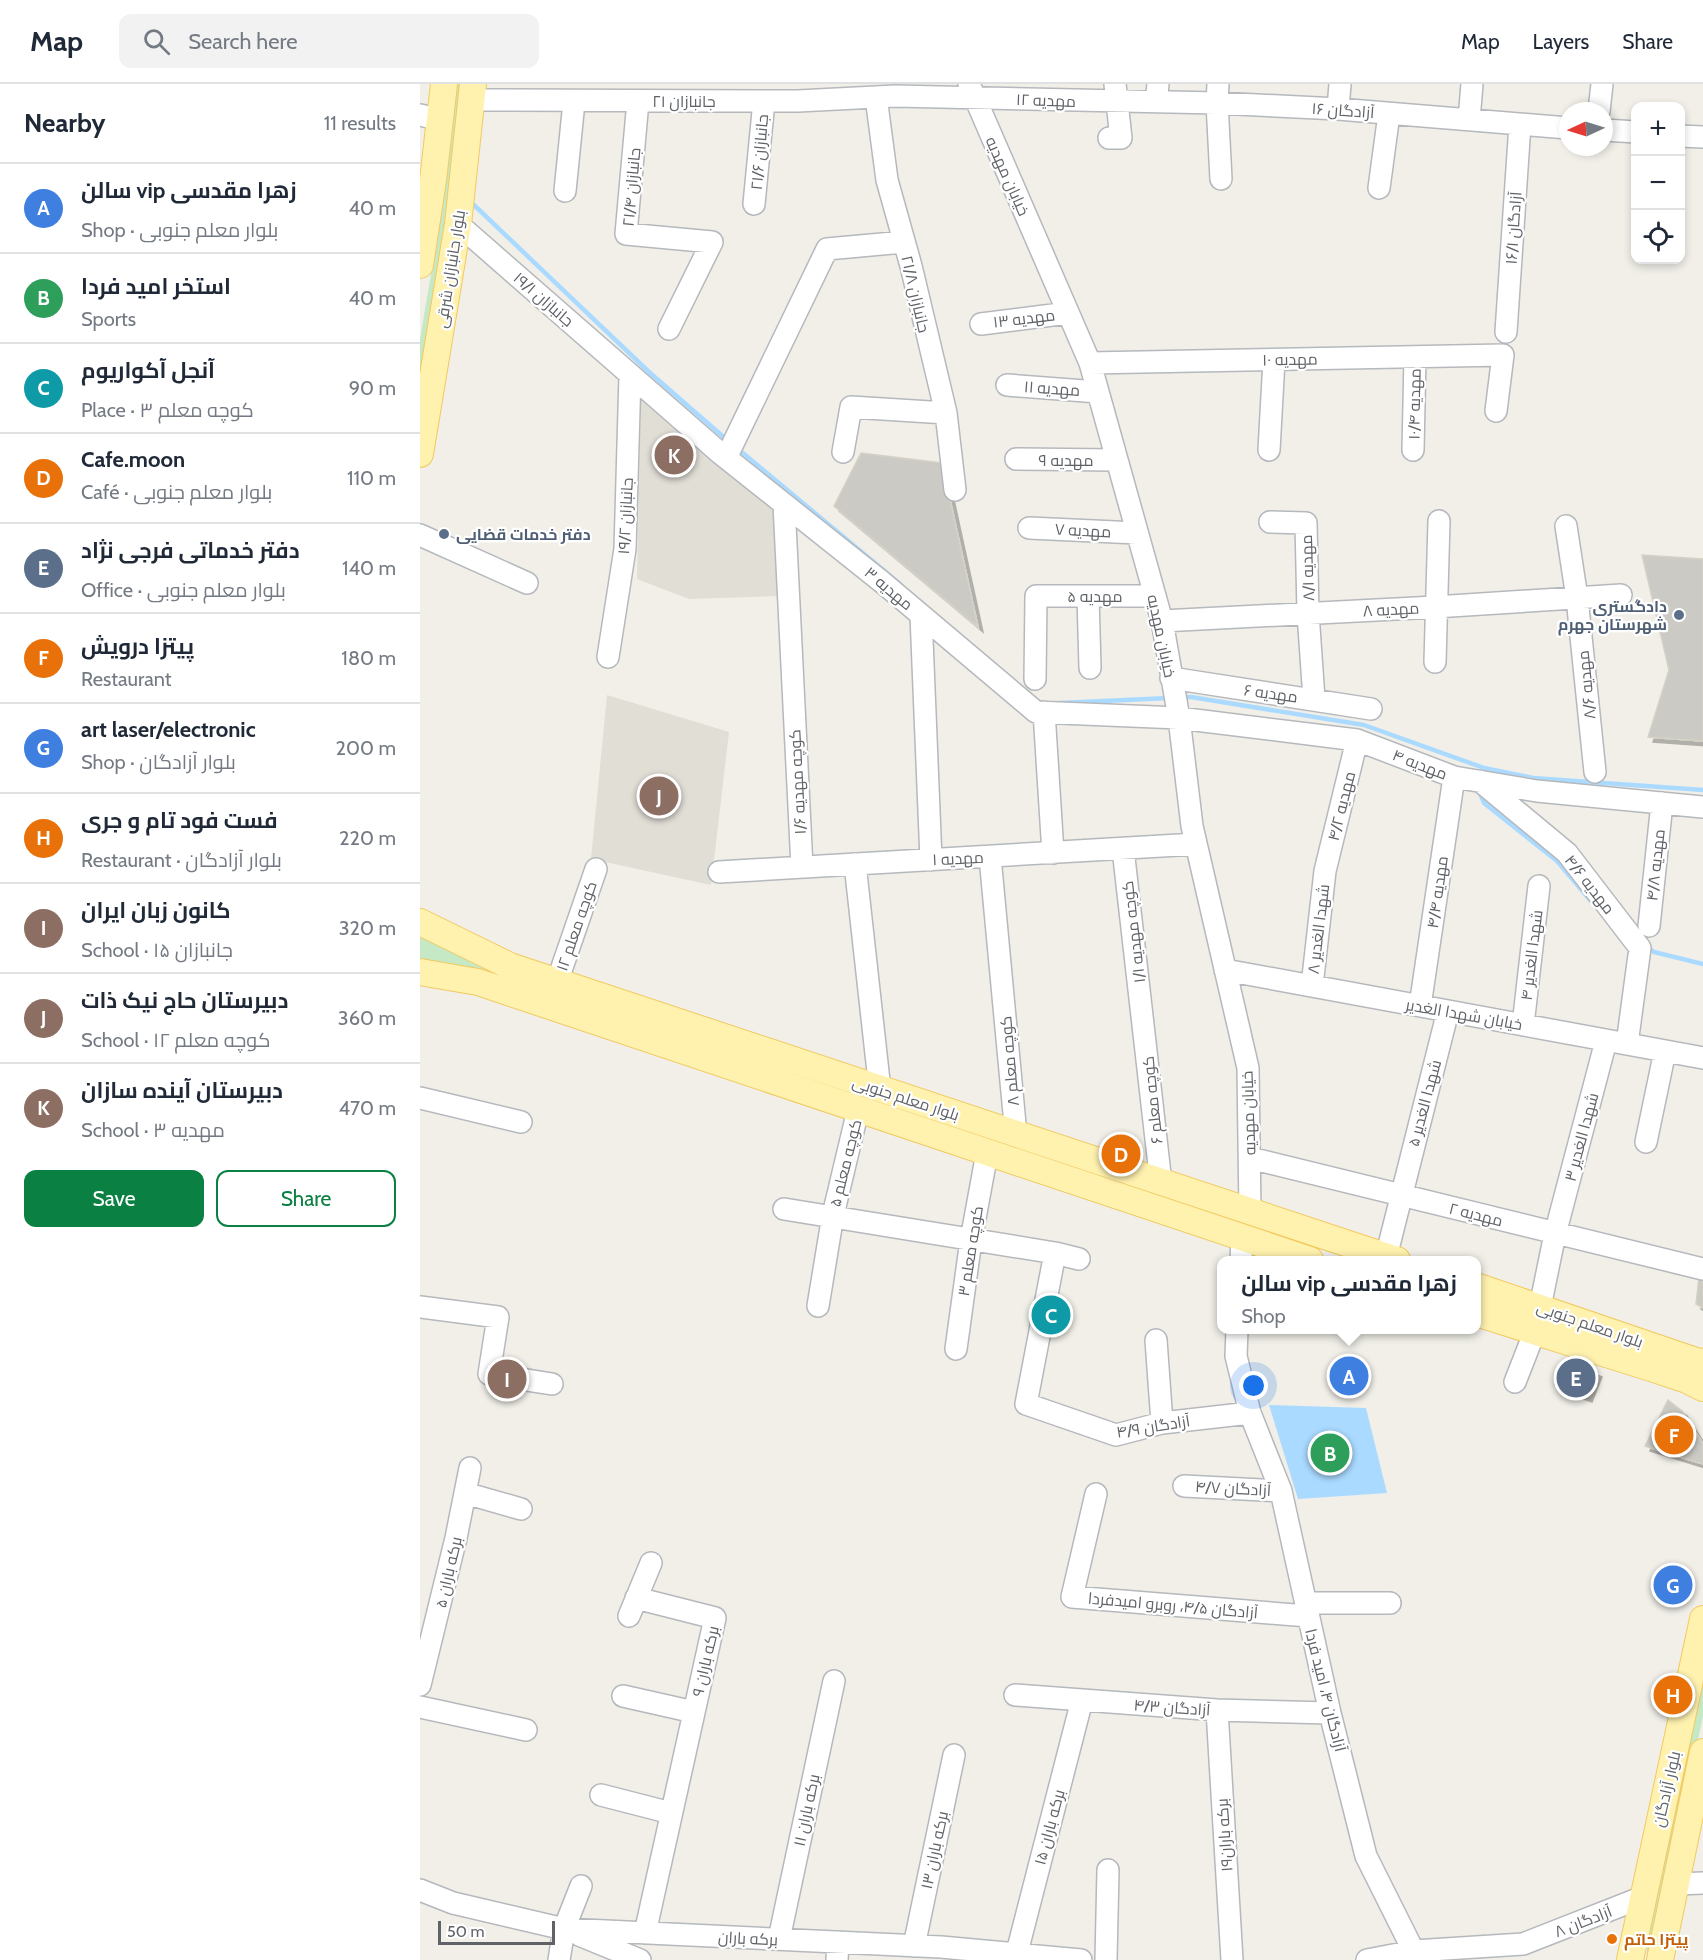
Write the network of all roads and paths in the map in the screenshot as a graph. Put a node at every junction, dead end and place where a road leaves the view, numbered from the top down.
1 (444, 84) edge
2 (1340, 84) edge
3 (1472, 84) edge
4 (1602, 84) edge
5 (972, 91) edge
6 (473, 92) edge
7 (887, 92) edge
8 (689, 93) edge
9 (794, 93) edge
10 (1116, 93) edge
11 (1157, 93) edge
12 (1217, 93) edge
13 (638, 101) junction
14 (764, 101) junction
15 (574, 102) junction
16 (1600, 102) edge
17 (1338, 109) junction
18 (1389, 114) junction
19 (430, 117) edge
20 (1469, 120) junction
21 (1520, 124) junction
22 (1559, 127) edge
23 (1613, 131) edge
24 (1631, 132) edge
25 (1685, 136) edge
26 (1703, 137) edge
27 (1109, 138) dead end
28 (1221, 179) dead end
29 (1379, 188) dead end
30 (565, 191) dead end
31 (754, 204) dead end
32 (458, 224) junction
33 (903, 242) junction
34 (420, 265) edge
35 (1068, 313) junction
36 (981, 324) dead end
37 (669, 329) dead end
38 (1506, 332) dead end
39 (1415, 357) junction
40 (1274, 360) junction
41 (1090, 363) junction
42 (630, 375) junction
43 (1007, 385) dead end
44 (1098, 392) junction
45 (1496, 411) dead end
46 (946, 413) junction
47 (1269, 450) dead end
48 (1413, 450) dead end
49 (843, 452) dead end
50 (420, 454) edge
51 (726, 458) junction
52 (1016, 459) dead end
53 (1116, 460) junction
54 (955, 490) dead end
55 (784, 504) junction
56 (1439, 521) dead end
57 (1269, 522) dead end
58 (1566, 526) dead end
59 (1029, 528) dead end
60 (1137, 533) junction
61 (420, 535) edge
62 (527, 583) dead end
63 (1621, 595) dead end
64 (1088, 596) junction
65 (1155, 596) junction
66 (1576, 598) junction
67 (1436, 607) junction
68 (1308, 613) junction
69 (921, 615) junction
70 (1162, 621) junction
71 (608, 657) dead end
72 (1435, 662) dead end
73 (1090, 669) dead end
74 (1171, 678) junction
75 (1035, 679) dead end
76 (1314, 699) junction
77 (1371, 709) dead end
78 (1044, 712) junction
79 (1179, 718) junction
80 (1358, 740) junction
81 (1595, 772) dead end
82 (1454, 777) junction
83 (1479, 780) junction
84 (1662, 803) junction
85 (1703, 807) edge
86 (1196, 844) junction
87 (1123, 849) junction
88 (1053, 853) junction
89 (990, 857) junction
90 (931, 860) junction
91 (855, 864) junction
92 (802, 867) junction
93 (596, 869) dead end
94 (1325, 871) joint
95 (719, 872) dead end
96 (1539, 886) dead end
97 (420, 922) edge
98 (1648, 926) dead end
99 (1225, 970) junction
100 (420, 972) edge
101 (557, 982) junction
102 (1312, 986) junction
103 (1420, 1006) junction
104 (1448, 1011) junction
105 (1142, 1016) joint
106 (1523, 1025) junction
107 (1606, 1041) junction
108 (1627, 1044) junction
109 (1665, 1051) junction
110 (1703, 1058) edge
111 (880, 1090) junction
112 (420, 1098) edge
113 (858, 1110) junction
114 (521, 1122) dead end
115 (1016, 1135) junction
116 (1646, 1142) dead end
117 (987, 1154) junction
118 (1250, 1158) junction
119 (1161, 1183) junction
120 (1400, 1196) junction
121 (784, 1209) dead end
122 (1250, 1213) junction
123 (832, 1215) junction
124 (1555, 1234) junction
125 (971, 1240) junction
126 (1242, 1250) edge
127 (1055, 1253) junction
128 (1283, 1256) edge
129 (1382, 1256) edge
130 (1391, 1256) edge
131 (1079, 1259) dead end
132 (1703, 1269) edge
133 (1481, 1289) edge
134 (818, 1306) dead end
135 (420, 1307) edge
136 (1481, 1313) edge
137 (1537, 1319) junction
138 (1237, 1334) edge
139 (1156, 1340) dead end
140 (956, 1349) dead end
141 (1703, 1362) edge
142 (1515, 1382) dead end
143 (552, 1384) dead end
144 (1703, 1388) edge
145 (1250, 1413) junction
146 (1162, 1423) junction
147 (470, 1468) dead end
148 (1184, 1486) dead end
149 (1281, 1491) junction
150 (465, 1493) junction
151 (1096, 1494) dead end
152 (521, 1509) dead end
153 (651, 1563) dead end
154 (1390, 1603) dead end
155 (1307, 1609) junction
156 (1703, 1618) edge
157 (834, 1681) dead end
158 (420, 1684) edge
159 (1016, 1695) dead end
160 (623, 1696) dead end
161 (1082, 1701) junction
162 (420, 1707) edge
163 (1217, 1710) junction
164 (694, 1712) junction
165 (1330, 1713) junction
166 (526, 1730) dead end
167 (1703, 1752) edge
168 (954, 1755) dead end
169 (601, 1795) dead end
170 (671, 1813) junction
171 (1108, 1869) dead end
172 (1703, 1883) edge
173 (1677, 1884) junction
174 (581, 1886) dead end
175 (420, 1890) edge
176 (1643, 1897) junction
177 (564, 1929) junction
178 (645, 1932) junction
179 (779, 1939) junction
180 (914, 1946) junction
181 (838, 1951) edge
182 (1416, 1956) edge
183 (1015, 1957) edge
184 (559, 1960) edge
185 (640, 1960) edge
186 (1081, 1960) edge
187 (1106, 1960) edge
188 (1232, 1960) edge
189 (1366, 1960) edge
190 (1630, 1960) edge
191 (1660, 1960) edge

1 - 19 main road, بلوار جانبازان شرقی
2 - 17 street
3 - 20 street
4 - 16 street
5 - 7 street, مهدیه ۱۲
5 - 10 street, مهدیه ۱۲
5 - 35 street, خیابان مهدیه
6 - 15 street, جانبازان ۲۱
6 - 32 main road, بلوار جانبازان شرقی
7 - 9 street, جانبازان ۲۱
7 - 33 street, جانبازان ۲۱/۸
8 - 13 street, جانبازان ۲۱
8 - 14 street, جانبازان ۲۱
9 - 14 street, جانبازان ۲۱
10 - 11 street, آزادگان ۱۶
10 - 27 street
11 - 12 street, آزادگان ۱۶
12 - 17 street, آزادگان ۱۶
12 - 28 street
13 - 15 street, جانبازان ۲۱
13 - 37 street, جانبازان ۲۱/۴
14 - 31 street, جانبازان ۲۱/۶
15 - 30 street
17 - 18 street, آزادگان ۱۶
18 - 20 street, آزادگان ۱۶
18 - 29 street
19 - 34 main road, بلوار جانبازان شرقی
20 - 21 street, آزادگان ۱۶
21 - 22 street, آزادگان ۱۶
21 - 38 street, آزادگان ۱۶/۱
23 - 24 street
25 - 26 street
32 - 42 street, جانبازان ۱۹/۱
32 - 50 main road, بلوار جانبازان شرقی
33 - 46 street, جانبازان ۲۱/۸
33 - 51 street
35 - 36 street, مهدیه ۱۳
35 - 41 street, خیابان مهدیه
39 - 40 street, مهدیه ۱۰
39 - 45 street, مهدیه ۱۰
39 - 48 street, مهدیه ۱۰/۴
40 - 41 street, مهدیه ۱۰
40 - 47 street
41 - 44 street, خیابان مهدیه
42 - 51 street, مهدیه ۳
42 - 71 street, جانبازان ۱۹/۲
43 - 44 street, مهدیه ۱۱
44 - 53 street, خیابان مهدیه
46 - 49 street
46 - 54 street, جانبازان ۲۱/۸
51 - 55 street, مهدیه ۳
52 - 53 street, مهدیه ۹
53 - 60 street, خیابان مهدیه
55 - 69 street, مهدیه ۳
55 - 92 street, کوچه مهدیه ۱/۶
56 - 67 street
57 - 68 street, مهدیه ۸/۱
58 - 66 street, مهدیه ۸/۶
59 - 60 street, مهدیه ۷
60 - 65 street, خیابان مهدیه
61 - 62 street
63 - 66 street, مهدیه ۸
64 - 65 street, مهدیه ۵
64 - 73 street
64 - 75 street, مهدیه ۵
65 - 70 street, خیابان مهدیه
66 - 67 street, مهدیه ۸
66 - 81 street, مهدیه ۸/۶
67 - 68 street, مهدیه ۸
67 - 72 street
68 - 70 street, مهدیه ۸
68 - 76 street
69 - 78 street, مهدیه ۳
69 - 90 street
70 - 74 street, خیابان مهدیه
74 - 76 street, مهدیه ۶
74 - 79 street, خیابان مهدیه
76 - 77 street, مهدیه ۶
78 - 79 street, مهدیه ۳
78 - 88 street
79 - 80 street, مهدیه ۴
79 - 86 street, خیابان مهدیه
80 - 82 street, مهدیه ۴
80 - 94 street, مهدیه ۴/۲
82 - 83 street, مهدیه ۴
82 - 103 street, مهدیه ۴/۴
83 - 84 street, مهدیه ۴
83 - 108 street, مهدیه ۴/۶
84 - 85 street, مهدیه ۴
84 - 98 street, مهدیه ۴/۸
86 - 87 street, مهدیه ۱
86 - 99 street, خیابان مهدیه
87 - 88 street, مهدیه ۱
87 - 105 street, کوچه مهدیه ۱/۱
88 - 89 street, مهدیه ۱
89 - 90 street, مهدیه ۱
89 - 115 street, کوچه معلم ۸
90 - 91 street, مهدیه ۱
91 - 92 street, مهدیه ۱
91 - 111 street
92 - 95 street, مهدیه ۱
93 - 101 street, کوچه معلم ۱۲
94 - 102 street, شهدا الغدیر ۸
96 - 106 street, شهدا الغدیر ۴
97 - 101 main road, بلوار معلم جنوبی
99 - 102 street, خیابان شهدا الغدیر
99 - 118 street, خیابان مهدیه
100 - 113 main road, بلوار معلم جنوبی
101 - 111 main road, بلوار معلم جنوبی
102 - 103 street, خیابان شهدا الغدیر
103 - 104 street, خیابان شهدا الغدیر
104 - 106 street, خیابان شهدا الغدیر
104 - 120 street, شهدا الغدیر ۵
105 - 119 street, کوچه معلم ۶
106 - 107 street, خیابان شهدا الغدیر
107 - 108 street, خیابان شهدا الغدیر
107 - 124 street, شهدا الغدیر ۳
108 - 109 street, خیابان شهدا الغدیر
109 - 110 street, خیابان شهدا الغدیر
109 - 116 street
111 - 115 main road, بلوار معلم جنوبی
112 - 114 street
113 - 117 main road, بلوار معلم جنوبی
113 - 123 street, کوچه معلم ۵
115 - 119 main road, بلوار معلم جنوبی
117 - 125 street, کوچه معلم ۳
117 - 126 main road, بلوار معلم جنوبی
118 - 120 street, مهدیه ۲
118 - 122 street, خیابان مهدیه
119 - 122 main road, بلوار معلم جنوبی
120 - 124 street, مهدیه ۲
120 - 130 street, شهدا الغدیر ۵
121 - 123 street, کوچه معلم ۵
122 - 129 main road, بلوار معلم جنوبی
123 - 125 street
123 - 134 street, کوچه معلم ۵
124 - 132 street, مهدیه ۲
124 - 137 street, شهدا الغدیر ۳
125 - 127 street
125 - 140 street, کوچه معلم ۳
126 - 128 main road, بلوار معلم جنوبی
127 - 131 street
127 - 146 street, آزادگان ۴/۹
133 - 137 main road, بلوار معلم جنوبی
135 - 143 street
136 - 137 main road, بلوار معلم جنوبی
137 - 141 main road, بلوار معلم جنوبی
137 - 142 street, شهدا الغدیر ۳
137 - 144 main road, بلوار معلم جنوبی
138 - 145 street, آزادگان ۴، امید فردا
139 - 146 street
145 - 146 street, آزادگان ۴/۹
145 - 149 street, آزادگان ۴، امید فردا
147 - 150 street, برکه باران ۵
148 - 149 street, آزادگان ۴/۷
149 - 155 street, آزادگان ۴، امید فردا
150 - 152 street
150 - 158 street, برکه باران ۵
151 - 155 street, آزادگان ۴/۵، روبرو امیدفردا
153 - 164 street, برکه باران ۹
154 - 155 street
155 - 165 street, آزادگان ۴، امید فردا
156 - 176 main road, بلوار آزادگان
157 - 179 street, برکه باران ۱۱
159 - 161 street, آزادگان ۴/۳
160 - 164 street, برکه باران ۹
161 - 163 street, آزادگان ۴/۳
161 - 183 street, برکه باران ۱۵
162 - 166 street
163 - 165 street, آزادگان ۴/۳
163 - 188 street, برکه باران۱۹
164 - 170 street, برکه باران ۹
165 - 182 street, آزادگان ۴، امید فردا
167 - 173 main road, بلوار آزادگان
168 - 180 street, برکه باران ۱۳
169 - 170 street
170 - 178 street, برکه باران ۹
171 - 187 street
172 - 173 street
173 - 191 main road, بلوار آزادگان
174 - 177 street
175 - 177 street, برکه باران
176 - 182 street, آزادگان ۸
176 - 190 main road, بلوار آزادگان
177 - 178 street, برکه باران
177 - 184 street
177 - 185 street
178 - 179 street, برکه باران
179 - 181 street, برکه باران
180 - 181 street, برکه باران
180 - 183 street, برکه باران
182 - 189 street, آزادگان ۸
183 - 186 street, برکه باران

